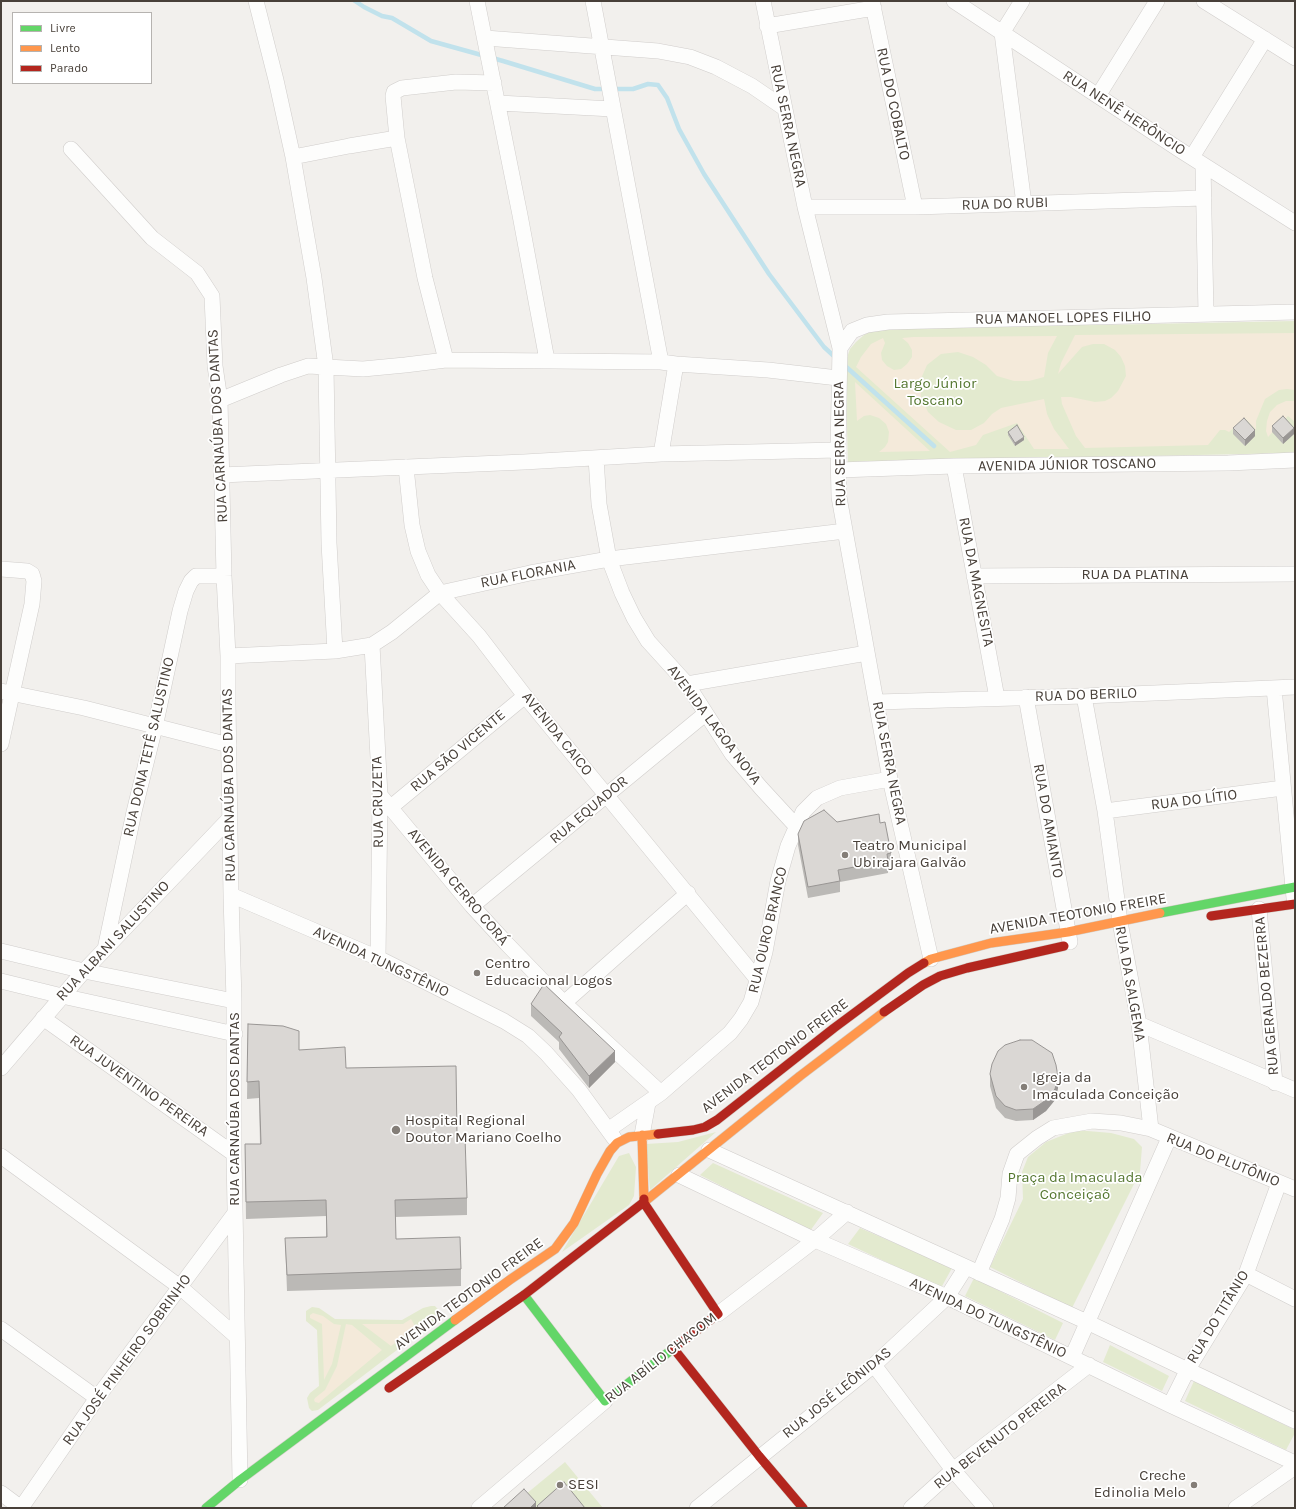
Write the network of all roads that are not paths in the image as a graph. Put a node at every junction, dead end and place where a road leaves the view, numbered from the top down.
1 (256, 1) edge
2 (478, 1) edge
3 (593, 1) edge
4 (763, 1) edge
5 (954, 1) edge
6 (1022, 1) edge
7 (1204, 1) edge
8 (1156, 2) edge
9 (873, 5) edge
10 (767, 26) junction
11 (1002, 33) junction
12 (485, 38) junction
13 (1265, 39) junction
14 (600, 46) junction
15 (1295, 58) edge
16 (494, 83) junction
17 (1098, 96) junction
18 (498, 103) junction
19 (784, 108) junction
20 (612, 109) junction
21 (397, 138) junction
22 (71, 149) dead end
23 (293, 158) junction
24 (1198, 161) junction
25 (1204, 198) junction
26 (1024, 204) junction
27 (805, 207) junction
28 (915, 207) junction
29 (1293, 218) edge
30 (1295, 312) edge
31 (1206, 314) junction
32 (840, 348) junction
33 (446, 360) junction
34 (547, 360) junction
35 (669, 363) junction
36 (326, 367) junction
37 (838, 378) junction
38 (220, 400) junction
39 (838, 450) junction
40 (661, 454) junction
41 (596, 458) junction
42 (1295, 460) edge
43 (954, 466) junction
44 (406, 467) junction
45 (328, 470) junction
46 (839, 470) junction
47 (221, 475) junction
48 (845, 531) junction
49 (609, 559) junction
50 (1, 569) edge
51 (1295, 574) edge
52 (224, 576) junction
53 (974, 576) junction
54 (440, 593) junction
55 (372, 645) junction
56 (335, 651) junction
57 (867, 653) junction
58 (228, 656) junction
59 (687, 684) junction
60 (1295, 687) edge
61 (1274, 688) junction
62 (7, 692) edge
63 (525, 696) junction
64 (1084, 696) junction
65 (1026, 697) junction
66 (997, 698) junction
67 (877, 702) junction
68 (705, 714) junction
69 (155, 727) junction
70 (1, 744) edge
71 (229, 745) junction
72 (890, 779) junction
73 (1282, 788) junction
74 (380, 795) junction
75 (607, 795) junction
76 (391, 807) junction
77 (1105, 811) junction
78 (230, 818) junction
79 (796, 826) junction
80 (1294, 887) edge
81 (688, 893) junction
82 (231, 895) junction
83 (1295, 903) edge
84 (472, 906) junction
85 (1259, 909) junction
86 (1201, 918) dead end
87 (1121, 930) junction
88 (1072, 940) junction
89 (105, 949) junction
90 (1, 951) edge
91 (378, 958) junction
92 (931, 959) junction
93 (84, 971) junction
94 (757, 979) junction
95 (1, 981) edge
96 (62, 996) junction
97 (234, 1001) junction
98 (564, 1003) junction
99 (43, 1018) junction
100 (1139, 1024) junction
101 (234, 1034) junction
102 (800, 1055) junction
103 (1, 1068) edge
104 (809, 1069) junction
105 (1275, 1083) junction
106 (1295, 1090) edge
107 (661, 1093) junction
108 (648, 1103) junction
109 (1151, 1129) junction
110 (608, 1130) junction
111 (642, 1135) junction
112 (1169, 1138) junction
113 (616, 1143) junction
114 (708, 1150) junction
115 (234, 1154) junction
116 (1, 1156) edge
117 (679, 1175) junction
118 (1279, 1183) junction
119 (1295, 1189) edge
120 (644, 1203) junction
121 (847, 1212) junction
122 (235, 1213) junction
123 (815, 1240) junction
124 (973, 1270) junction
125 (1246, 1274) junction
126 (511, 1279) junction
127 (180, 1287) junction
128 (524, 1295) junction
129 (947, 1297) junction
130 (1295, 1299) edge
131 (718, 1314) junction
132 (1087, 1322) junction
133 (1, 1329) edge
134 (237, 1337) junction
135 (674, 1349) junction
136 (1072, 1357) junction
137 (874, 1365) junction
138 (1089, 1365) junction
139 (1188, 1369) junction
140 (383, 1392) dead end
141 (97, 1398) junction
142 (605, 1401) junction
143 (1170, 1405) junction
144 (1295, 1421) edge
145 (759, 1456) junction
146 (1295, 1463) edge
147 (1295, 1467) edge
148 (953, 1470) junction
149 (240, 1480) junction
150 (1, 1493) edge
151 (21, 1508) edge
152 (206, 1508) edge
153 (479, 1508) edge
154 (697, 1508) edge
155 (803, 1508) edge
156 (911, 1508) edge
157 (986, 1508) edge
158 (1236, 1508) edge

1 - 23 street
2 - 12 street
3 - 14 street
4 - 10 street, RUA SERRA NEGRA
5 - 11 street, RUA NENÊ HERÔNCIO
6 - 11 street
7 - 13 street
8 - 17 street
9 - 10 street
9 - 28 street, RUA DO COBALTO
10 - 19 street, RUA SERRA NEGRA
11 - 17 street, RUA NENÊ HERÔNCIO
11 - 26 street
12 - 14 street
12 - 16 street
13 - 15 street
13 - 24 street
14 - 19 street
14 - 20 street
16 - 18 street
16 - 21 street
17 - 24 street, RUA NENÊ HERÔNCIO
18 - 20 street
18 - 34 street
19 - 27 street, RUA SERRA NEGRA
20 - 35 street
21 - 23 street
21 - 33 street
22 - 38 street, RUA CARNAÚBA DOS DANTAS
23 - 36 street
24 - 25 street
24 - 29 street, RUA NENÊ HERÔNCIO
25 - 26 street, RUA DO RUBI
25 - 31 street
26 - 28 street, RUA DO RUBI
27 - 28 street, RUA DO RUBI
27 - 32 street, RUA SERRA NEGRA
30 - 31 street, RUA MANOEL LOPES FILHO
31 - 32 street, RUA MANOEL LOPES FILHO
32 - 37 street, RUA SERRA NEGRA
33 - 34 street
33 - 36 street
34 - 35 street
35 - 37 street
35 - 40 street
36 - 38 street
36 - 45 street
37 - 39 street, RUA SERRA NEGRA
38 - 47 street, RUA CARNAÚBA DOS DANTAS
39 - 40 street
39 - 46 street, RUA SERRA NEGRA
40 - 41 street
41 - 44 street
41 - 49 street, AVENIDA LAGOA NOVA
42 - 43 street, AVENIDA JÚNIOR TOSCANO
43 - 46 street, AVENIDA JÚNIOR TOSCANO
43 - 53 street, RUA DA MAGNESITA
44 - 45 street
44 - 54 street, AVENIDA CAICO
45 - 47 street
45 - 56 street
46 - 48 street, RUA SERRA NEGRA
47 - 52 street, RUA CARNAÚBA DOS DANTAS
48 - 49 street, RUA FLORANIA
48 - 57 street, RUA SERRA NEGRA
49 - 54 street, RUA FLORANIA
49 - 59 street, AVENIDA LAGOA NOVA
50 - 62 street
51 - 53 street, RUA DA PLATINA
52 - 58 street, RUA CARNAÚBA DOS DANTAS
52 - 69 street, RUA DONA TETÊ SALUSTINO
53 - 66 street, RUA DA MAGNESITA
54 - 55 street, RUA FLORANIA
54 - 63 street, AVENIDA CAICO
55 - 56 street, RUA FLORANIA
55 - 74 street, RUA CRUZETA
56 - 58 street, RUA FLORANIA
57 - 59 street
57 - 67 street, RUA SERRA NEGRA
58 - 71 street, RUA CARNAÚBA DOS DANTAS
59 - 68 street, AVENIDA LAGOA NOVA
60 - 61 street, RUA DO BERILO
61 - 64 street, RUA DO BERILO
61 - 73 street
62 - 69 street
62 - 70 street
63 - 75 street, AVENIDA CAICO
63 - 76 street, RUA SÃO VICENTE
64 - 65 street, RUA DO BERILO
64 - 77 street, RUA DA SALGEMA
65 - 66 street, RUA DO BERILO
65 - 88 street, RUA DO AMIANTO
66 - 67 street, RUA DO BERILO
67 - 72 street, RUA SERRA NEGRA
68 - 75 street, RUA EQUADOR
68 - 79 street, AVENIDA LAGOA NOVA
69 - 71 street
69 - 89 street, RUA DONA TETÊ SALUSTINO
71 - 78 street, RUA CARNAÚBA DOS DANTAS
72 - 79 street, RUA OURO BRANCO
72 - 92 street, RUA SERRA NEGRA
73 - 77 street, RUA DO LÍTIO
73 - 80 street
74 - 76 street, AVENIDA CERRO CORÁ
74 - 91 street, RUA CRUZETA
75 - 81 street, AVENIDA CAICO
75 - 84 street, RUA EQUADOR
76 - 84 street, AVENIDA CERRO CORÁ
77 - 87 street, RUA DA SALGEMA
78 - 82 street, RUA CARNAÚBA DOS DANTAS
78 - 89 street, RUA ALBANI SALUSTINO
79 - 94 street, RUA OURO BRANCO
80 - 83 street
80 - 87 main road, AVENIDA TEOTONIO FREIRE
81 - 94 street, AVENIDA CAICO
81 - 98 street
82 - 91 street, AVENIDA TUNGSTÊNIO
82 - 97 street, RUA CARNAÚBA DOS DANTAS
83 - 85 main road
84 - 98 street, AVENIDA CERRO CORÁ
85 - 86 main road
85 - 105 street, RUA GERALDO BEZERRA
87 - 88 main road, AVENIDA TEOTONIO FREIRE
87 - 100 street, RUA DA SALGEMA
88 - 92 main road, AVENIDA TEOTONIO FREIRE
88 - 104 main road, AVENIDA TEOTONIO FREIRE
89 - 93 street, RUA ALBANI SALUSTINO
90 - 93 street
91 - 110 street, AVENIDA TUNGSTÊNIO
92 - 102 main road, AVENIDA TEOTONIO FREIRE
93 - 96 street, RUA ALBANI SALUSTINO
93 - 97 street
94 - 107 street, RUA OURO BRANCO
95 - 96 street
96 - 99 street, RUA ALBANI SALUSTINO
96 - 101 street
97 - 101 street, RUA CARNAÚBA DOS DANTAS
98 - 107 street, AVENIDA CERRO CORÁ
99 - 103 street, RUA ALBANI SALUSTINO
99 - 115 street, RUA JUVENTINO PEREIRA
100 - 105 street
100 - 109 street, RUA DA SALGEMA
101 - 115 street, RUA CARNAÚBA DOS DANTAS
102 - 104 main road
102 - 111 main road, AVENIDA TEOTONIO FREIRE
104 - 114 main road, AVENIDA TEOTONIO FREIRE
105 - 106 street
107 - 108 street, RUA OURO BRANCO
108 - 110 street, RUA OURO BRANCO
108 - 111 street
109 - 112 street, RUA DO PLUTÔNIO
109 - 124 street, RUA DO PLUTÔNIO
110 - 113 street, AVENIDA TUNGSTÊNIO
111 - 113 main road, AVENIDA TEOTONIO FREIRE
111 - 120 main road
112 - 118 street, RUA DO PLUTÔNIO
112 - 132 street
113 - 126 main road, AVENIDA TEOTONIO FREIRE
114 - 117 main road, AVENIDA TEOTONIO FREIRE
114 - 121 street
115 - 122 street, RUA CARNAÚBA DOS DANTAS
116 - 127 street
117 - 120 main road, AVENIDA TEOTONIO FREIRE
117 - 123 street, AVENIDA DO TUNGSTÊNIO
118 - 119 street, RUA DO PLUTÔNIO
118 - 125 street, RUA DO TITÂNIO
120 - 128 main road, AVENIDA TEOTONIO FREIRE
120 - 131 main road
121 - 123 street, RUA ABÍLIO CHACOM
121 - 124 street
122 - 127 street, RUA JOSÉ PINHEIRO SOBRINHO
122 - 134 street, RUA CARNAÚBA DOS DANTAS
123 - 129 street, AVENIDA DO TUNGSTÊNIO
123 - 131 street, RUA ABÍLIO CHACOM
124 - 129 street, RUA JOSÉ LEÔNIDAS
124 - 132 street
125 - 130 street
125 - 139 street, RUA DO TITÂNIO
126 - 128 street
126 - 149 main road, AVENIDA TEOTONIO FREIRE
127 - 134 street
127 - 141 street, RUA JOSÉ PINHEIRO SOBRINHO
128 - 140 main road, AVENIDA TEOTONIO FREIRE
128 - 142 main road
129 - 136 street, AVENIDA DO TUNGSTÊNIO
129 - 137 street, RUA JOSÉ LEÔNIDAS
131 - 135 main road, RUA ABÍLIO CHACOM
132 - 136 street
132 - 139 street
133 - 141 street
134 - 149 street, RUA CARNAÚBA DOS DANTAS
135 - 142 main road, RUA ABÍLIO CHACOM
135 - 145 main road
136 - 138 street, AVENIDA DO TUNGSTÊNIO
137 - 145 street, RUA JOSÉ LEÔNIDAS
137 - 148 street
138 - 143 street, AVENIDA DO TUNGSTÊNIO
138 - 148 street, RUA BEVENUTO PEREIRA
139 - 143 street, RUA DO TITÂNIO
139 - 144 street
141 - 151 street, RUA JOSÉ PINHEIRO SOBRINHO
142 - 153 street, RUA ABÍLIO CHACOM
143 - 146 street, AVENIDA DO TUNGSTÊNIO
145 - 154 street, RUA JOSÉ LEÔNIDAS
145 - 155 main road
147 - 158 street
148 - 156 street, RUA BEVENUTO PEREIRA
148 - 157 street
149 - 152 main road, AVENIDA TEOTONIO FREIRE
150 - 151 street

